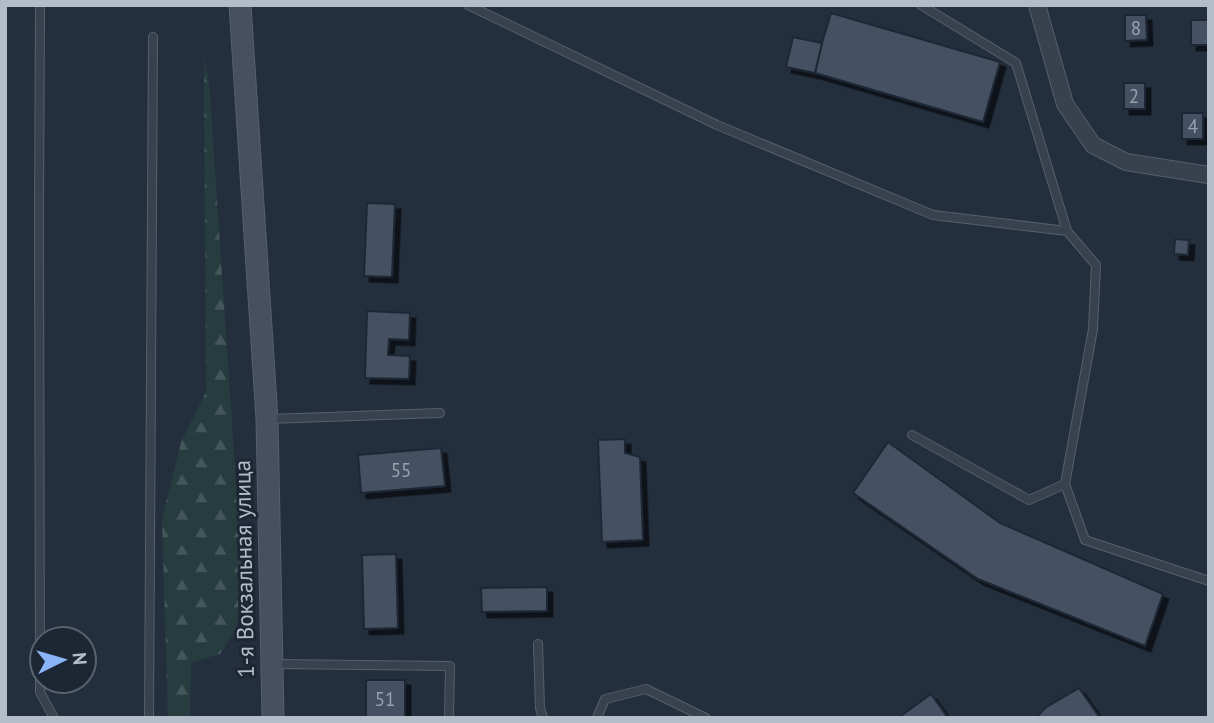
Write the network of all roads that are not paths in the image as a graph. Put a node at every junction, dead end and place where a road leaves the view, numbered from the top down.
1 (40, 5) edge
2 (240, 5) edge
3 (468, 5) edge
4 (921, 5) edge
5 (1037, 5) edge
6 (153, 37) dead end
7 (1209, 175) edge
8 (1067, 231) junction
9 (440, 413) dead end
10 (267, 419) junction
11 (912, 435) dead end
12 (1065, 484) junction
13 (1209, 581) edge
14 (538, 644) dead end
15 (272, 664) junction
16 (54, 718) edge
17 (149, 718) edge
18 (273, 718) edge
19 (449, 718) edge
20 (543, 718) edge
21 (597, 718) edge
22 (706, 718) edge

1 - 16 lane
2 - 10 main road, 1-я Вокзальная улица
3 - 8 lane
4 - 8 lane
5 - 7 street
6 - 17 lane
8 - 12 lane
9 - 10 lane
10 - 15 main road, 1-я Вокзальная улица
11 - 12 lane
12 - 13 lane
14 - 20 lane
15 - 18 main road, 1-я Вокзальная улица
15 - 19 lane
21 - 22 lane

